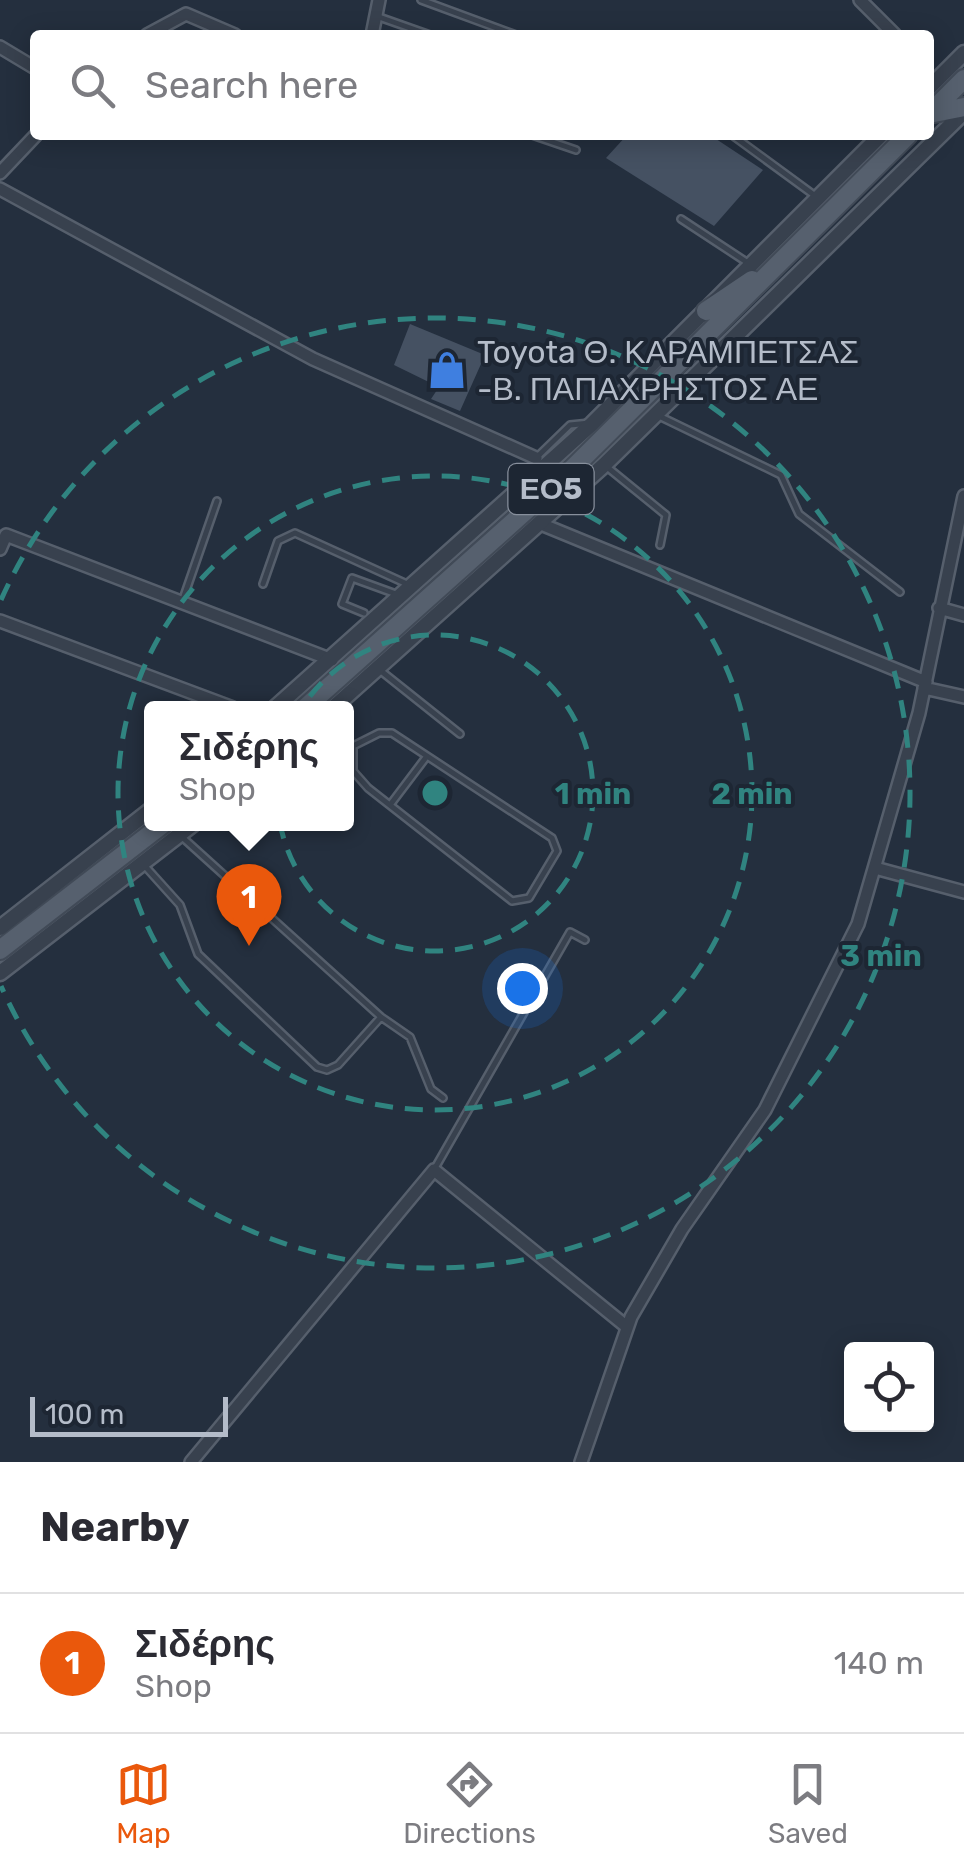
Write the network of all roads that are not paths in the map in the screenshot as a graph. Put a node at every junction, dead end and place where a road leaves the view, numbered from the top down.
1 (380, 0) edge
2 (421, 0) edge
3 (860, 0) edge
4 (376, 16) junction
5 (157, 30) edge
6 (223, 30) edge
7 (373, 30) edge
8 (416, 30) edge
9 (502, 30) edge
10 (890, 30) edge
11 (0, 46) edge
12 (964, 53) edge
13 (30, 65) edge
14 (934, 70) edge
15 (941, 76) junction
16 (964, 78) edge
17 (934, 83) edge
18 (964, 109) edge
19 (934, 110) edge
20 (934, 114) edge
21 (934, 139) edge
22 (31, 140) edge
23 (547, 140) edge
24 (739, 140) edge
25 (876, 140) edge
26 (903, 140) edge
27 (933, 140) edge
28 (576, 150) dead end
29 (0, 173) edge
30 (0, 189) edge
31 (818, 198) junction
32 (681, 219) dead end
33 (785, 258) junction
34 (751, 265) junction
35 (706, 311) junction
36 (656, 415) junction
37 (539, 465) junction
38 (604, 465) junction
39 (964, 496) edge
40 (217, 501) dead end
41 (541, 524) junction
42 (3, 534) edge
43 (660, 545) dead end
44 (0, 549) edge
45 (263, 584) dead end
46 (409, 592) junction
47 (900, 592) dead end
48 (182, 602) junction
49 (939, 608) junction
50 (364, 613) dead end
51 (964, 615) edge
52 (0, 621) edge
53 (332, 660) junction
54 (378, 669) junction
55 (925, 685) junction
56 (964, 696) edge
57 (214, 701) edge
58 (283, 701) edge
59 (313, 701) edge
60 (341, 701) edge
61 (460, 734) dead end
62 (354, 746) edge
63 (427, 756) junction
64 (354, 773) edge
65 (390, 805) junction
66 (144, 815) edge
67 (154, 831) edge
68 (184, 831) edge
69 (180, 834) junction
70 (142, 864) junction
71 (875, 868) junction
72 (964, 892) edge
73 (0, 928) edge
74 (585, 940) dead end
75 (0, 950) edge
76 (0, 973) edge
77 (380, 1017) junction
78 (443, 1098) dead end
79 (434, 1170) junction
80 (628, 1327) junction
81 (191, 1462) edge
82 (581, 1462) edge

1 - 4 street
2 - 9 lane
3 - 10 street
4 - 7 street
4 - 8 lane
5 - 6 street
11 - 13 street
12 - 15 street
14 - 15 street
15 - 17 street
16 - 19 main road
18 - 20 main road
18 - 21 street
22 - 29 street
23 - 28 lane
24 - 31 lane
25 - 31 street
26 - 33 main road, ΕΟ5
27 - 36 street
30 - 37 street
31 - 34 street
32 - 34 lane
33 - 35 main road
33 - 59 main road, ΕΟ5
34 - 35 street
35 - 37 street
36 - 38 street
36 - 47 lane
37 - 46 street
38 - 41 street
38 - 43 lane
39 - 49 street
40 - 48 lane
41 - 54 street
41 - 55 street
42 - 44 street
42 - 48 street
45 - 46 lane
46 - 50 lane
46 - 53 street
48 - 53 street
49 - 51 street
49 - 55 street
52 - 57 street
53 - 58 street
54 - 60 street
54 - 61 lane
55 - 56 street
55 - 71 street
62 - 63 lane
63 - 65 lane
63 - 65 lane
64 - 65 lane
66 - 73 street
67 - 75 main road
68 - 69 street
69 - 70 street
69 - 77 lane
70 - 76 street
70 - 77 lane
71 - 72 street
71 - 80 street
74 - 79 lane
77 - 78 lane
79 - 80 street
79 - 81 street
80 - 82 street

